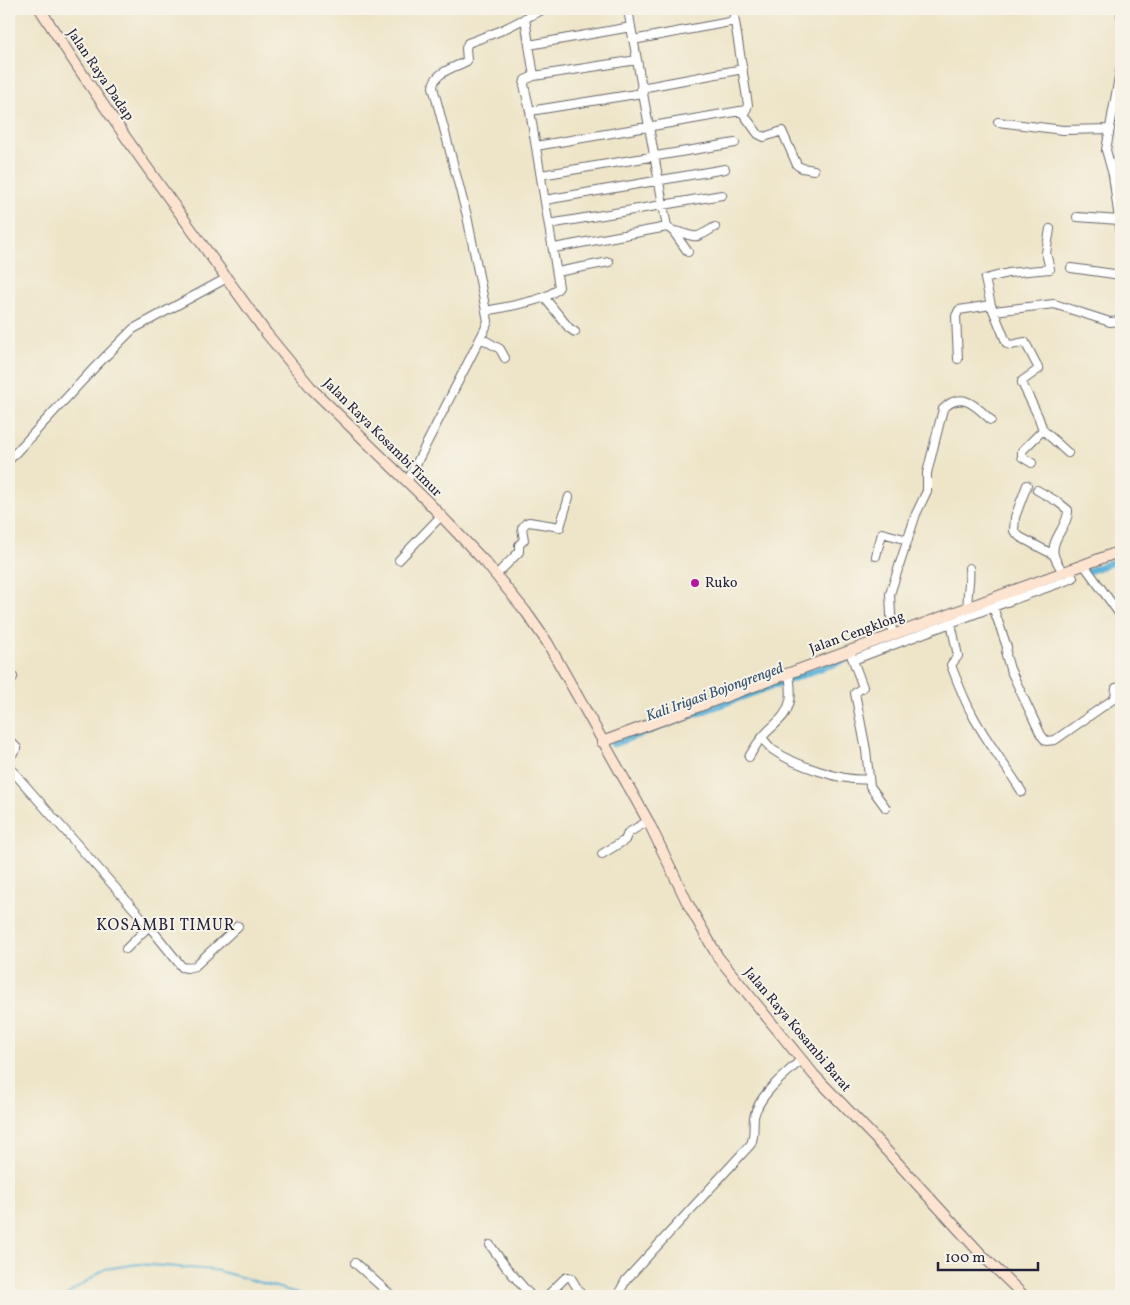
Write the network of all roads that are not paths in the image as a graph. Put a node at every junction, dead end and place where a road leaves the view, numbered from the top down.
1 (40, 9) edge
2 (544, 9) edge
3 (628, 9) edge
4 (732, 9) edge
5 (1120, 9) edge
6 (1121, 16) edge
7 (525, 18) junction
8 (735, 21) junction
9 (631, 27) junction
10 (633, 40) junction
11 (529, 45) junction
12 (637, 60) junction
13 (1121, 66) edge
14 (743, 68) junction
15 (534, 76) junction
16 (641, 91) junction
17 (1118, 93) edge
18 (530, 111) junction
19 (744, 111) junction
20 (1112, 116) junction
21 (1121, 117) edge
22 (998, 122) dead end
23 (648, 127) junction
24 (1110, 130) junction
25 (735, 143) dead end
26 (536, 146) junction
27 (142, 152) joint
28 (654, 156) junction
29 (725, 169) dead end
30 (814, 170) dead end
31 (541, 175) junction
32 (658, 181) junction
33 (722, 195) dead end
34 (1118, 198) edge
35 (545, 200) junction
36 (663, 205) junction
37 (1077, 217) dead end
38 (1119, 220) junction
39 (549, 224) junction
40 (715, 227) dead end
41 (670, 229) junction
42 (1050, 229) dead end
43 (1121, 234) edge
44 (554, 248) junction
45 (688, 252) dead end
46 (609, 262) dead end
47 (1071, 268) dead end
48 (557, 272) junction
49 (1121, 275) edge
50 (227, 278) junction
51 (544, 297) junction
52 (992, 308) junction
53 (486, 311) junction
54 (1121, 321) edge
55 (575, 332) dead end
56 (480, 338) junction
57 (505, 358) dead end
58 (958, 359) dead end
59 (991, 420) dead end
60 (1043, 430) junction
61 (1068, 453) dead end
62 (9, 460) edge
63 (1032, 463) dead end
64 (407, 482) junction
65 (1026, 485) dead end
66 (1037, 490) dead end
67 (568, 497) dead end
68 (441, 516) junction
69 (908, 540) junction
70 (1121, 551) edge
71 (1054, 555) junction
72 (876, 556) dead end
73 (399, 560) dead end
74 (1084, 565) junction
75 (969, 568) dead end
76 (1069, 573) junction
77 (496, 575) junction
78 (1024, 592) junction
79 (993, 607) junction
80 (975, 608) junction
81 (1121, 616) edge
82 (951, 623) junction
83 (892, 635) junction
84 (851, 655) junction
85 (9, 671) edge
86 (789, 678) junction
87 (9, 684) edge
88 (1121, 687) edge
89 (762, 738) junction
90 (9, 740) edge
91 (602, 742) junction
92 (9, 758) edge
93 (749, 758) dead end
94 (9, 766) edge
95 (869, 779) junction
96 (1022, 792) dead end
97 (886, 808) dead end
98 (648, 822) junction
99 (602, 854) dead end
100 (150, 926) junction
101 (238, 926) dead end
102 (126, 949) dead end
103 (801, 1060) junction
104 (490, 1246) dead end
105 (354, 1263) dead end
106 (392, 1296) edge
107 (531, 1296) edge
108 (548, 1296) edge
109 (582, 1296) edge
110 (623, 1296) edge
111 (1024, 1296) edge

1 - 27 main road, Jalan Raya Dadap
2 - 7 street
3 - 9 street
4 - 8 street
5 - 6 street
7 - 11 street
7 - 53 street
8 - 10 street
8 - 14 street
9 - 10 street
9 - 11 street
10 - 12 street
11 - 15 street
12 - 15 street
12 - 16 street
13 - 17 street
14 - 16 street
14 - 19 street
15 - 18 street
16 - 18 street
16 - 23 street
17 - 20 street
18 - 26 street
19 - 23 street
19 - 30 street
20 - 21 street
20 - 24 street
22 - 24 street
23 - 26 street
23 - 28 street
24 - 34 street
25 - 28 street
26 - 31 street
27 - 50 main road, Jalan Raya Kosambi Timur
28 - 31 street
28 - 32 street
29 - 32 street
31 - 35 street
32 - 35 street
32 - 36 street
33 - 36 street
34 - 38 street
35 - 39 street
36 - 39 street
36 - 41 street
37 - 38 street
38 - 43 street
39 - 44 street
40 - 41 street
41 - 44 street
41 - 45 street
42 - 52 street
44 - 48 street
46 - 48 street
47 - 49 street
48 - 51 street
50 - 62 street
50 - 64 main road, Jalan Raya Kosambi Timur
51 - 53 street
51 - 55 street
52 - 54 street
52 - 58 street
52 - 60 street
53 - 56 street
56 - 57 street
56 - 64 street
59 - 69 street
60 - 61 street
60 - 63 street
64 - 68 main road, Jalan Raya Kosambi Timur
65 - 71 street
66 - 71 street
67 - 77 street
68 - 73 street
68 - 77 main road, Jalan Raya Kosambi Timur
69 - 72 street
69 - 83 street
70 - 74 main road, Jalan Cengklong
71 - 76 street
74 - 76 main road, Jalan Cengklong
74 - 81 street
75 - 80 street
76 - 78 main road, Jalan Cengklong
77 - 91 main road, Jalan Raya Kosambi Timur
78 - 79 street
78 - 80 main road, Jalan Cengklong
79 - 80 street
79 - 88 street
80 - 82 street
80 - 83 main road, Jalan Cengklong
82 - 84 street
82 - 96 street
83 - 84 main road, Jalan Cengklong
84 - 86 main road, Jalan Cengklong
84 - 95 street
85 - 87 street
86 - 89 street
86 - 91 main road, Jalan Cengklong
89 - 93 street
89 - 95 street
90 - 92 street
91 - 98 main road, Jalan Raya Kosambi Barat
94 - 100 street
95 - 97 street
98 - 99 street
98 - 103 main road, Jalan Raya Kosambi Barat
100 - 101 street
100 - 102 street
103 - 110 street
103 - 111 main road, Jalan Raya Kosambi Barat
104 - 107 street
105 - 106 street
108 - 109 street

